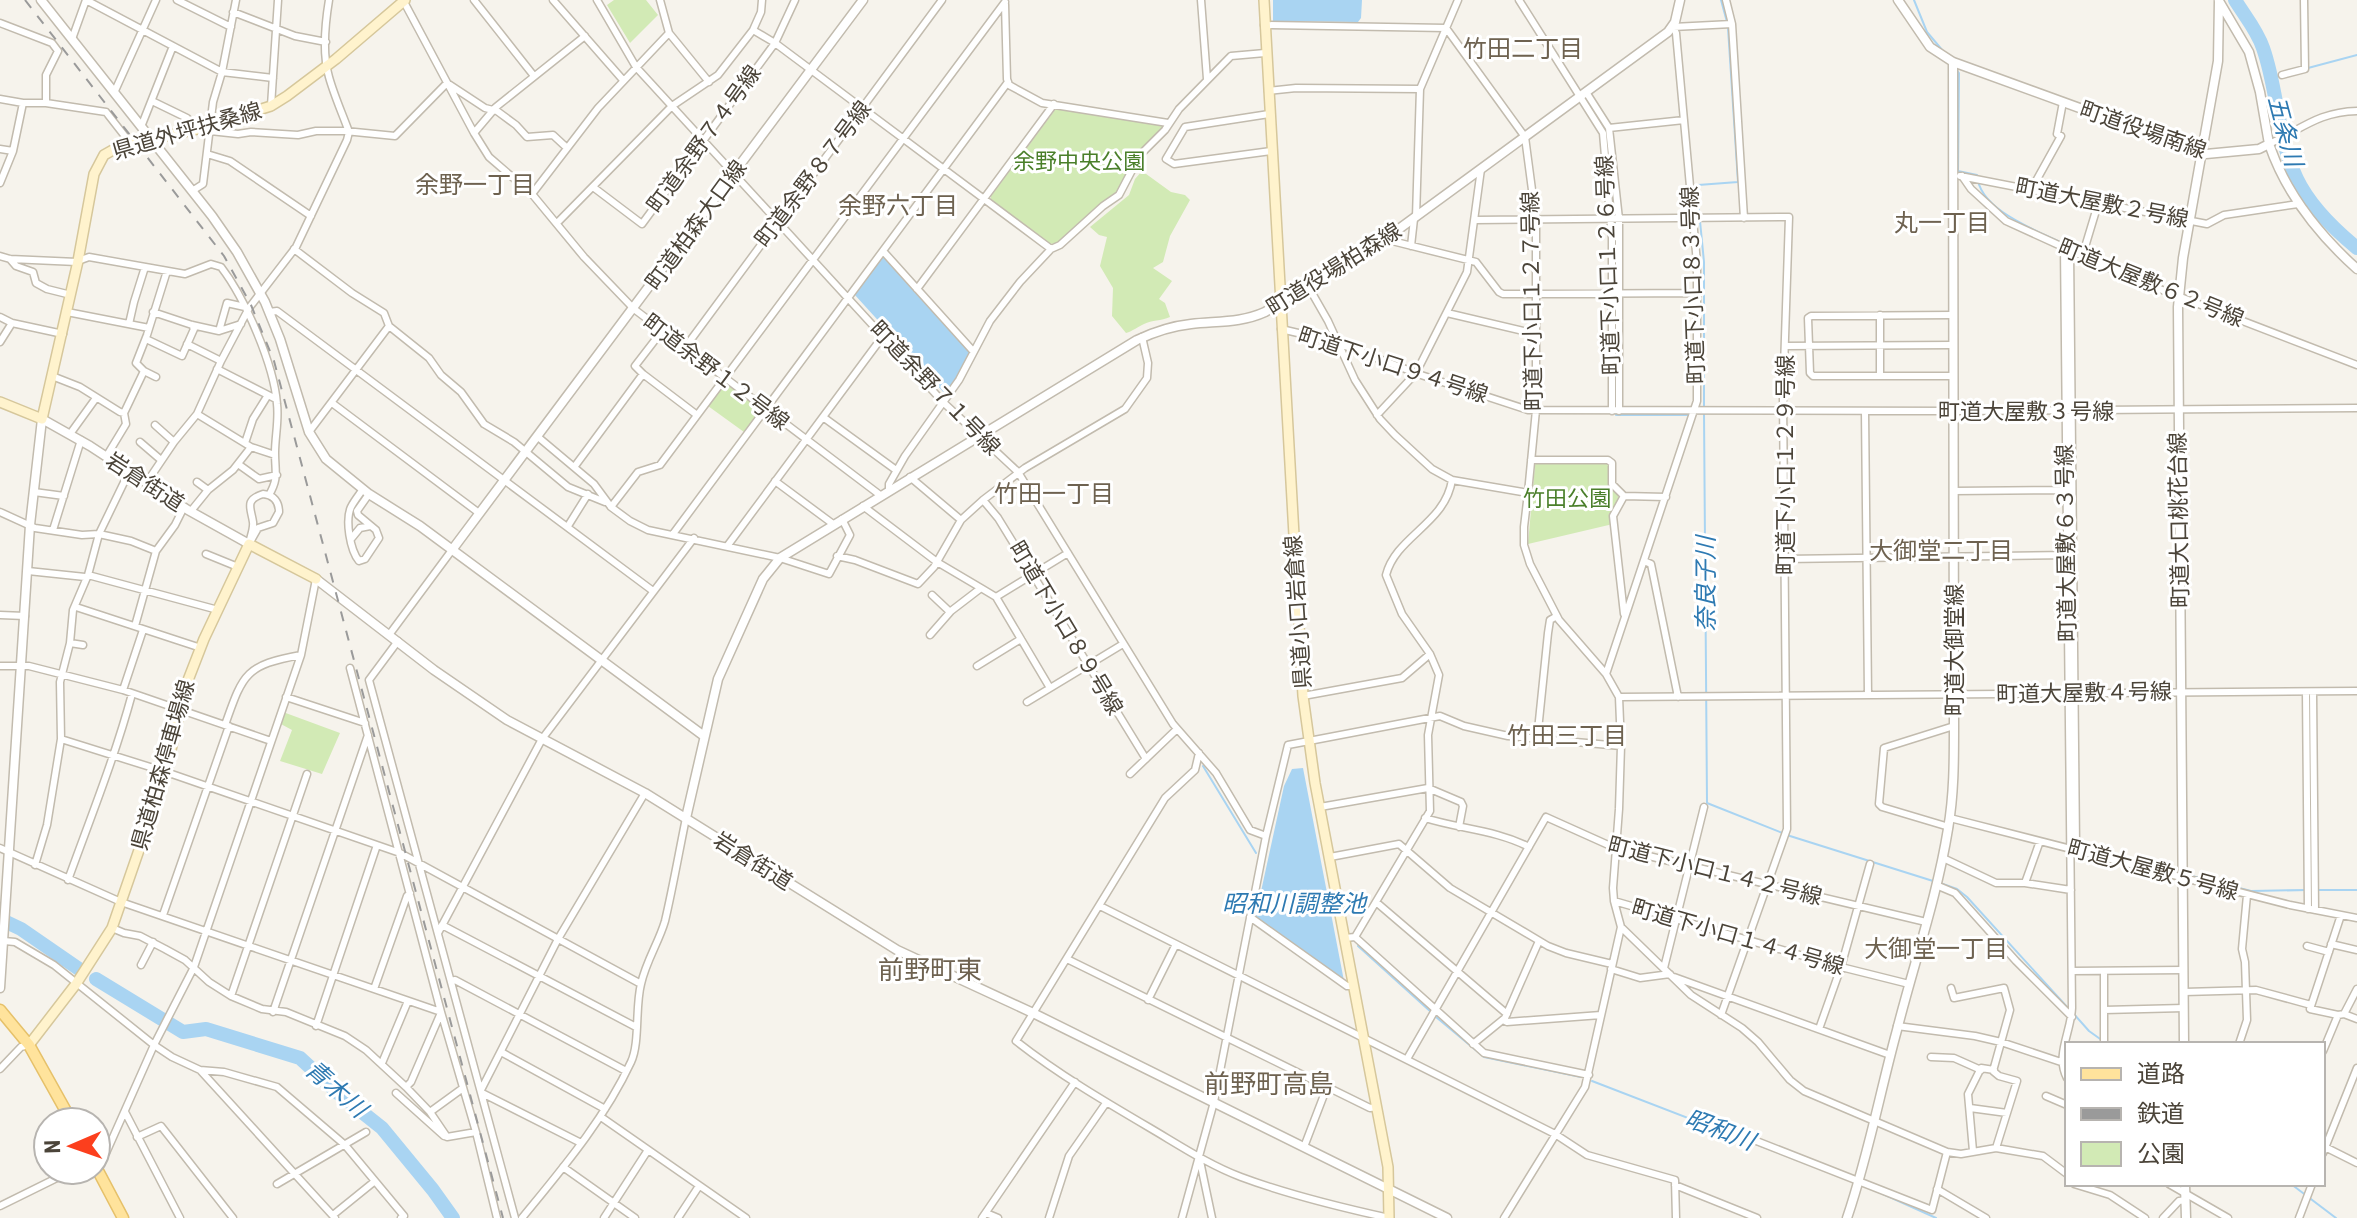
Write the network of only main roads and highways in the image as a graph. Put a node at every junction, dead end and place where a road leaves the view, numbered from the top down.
1 (404, 0) edge
2 (1264, 0) edge
3 (0, 402) edge
4 (316, 579) road end
5 (0, 1010) edge
6 (29, 1045) junction
7 (63, 1106) edge
8 (106, 1186) edge
9 (123, 1218) edge
10 (1389, 1218) edge

1 - 3 main road, 県道外坪扶桑線
2 - 10 main road, 県道小口岩倉線
4 - 6 main road, 県道柏森停車場線
5 - 6 main road
6 - 7 main road
8 - 9 main road

